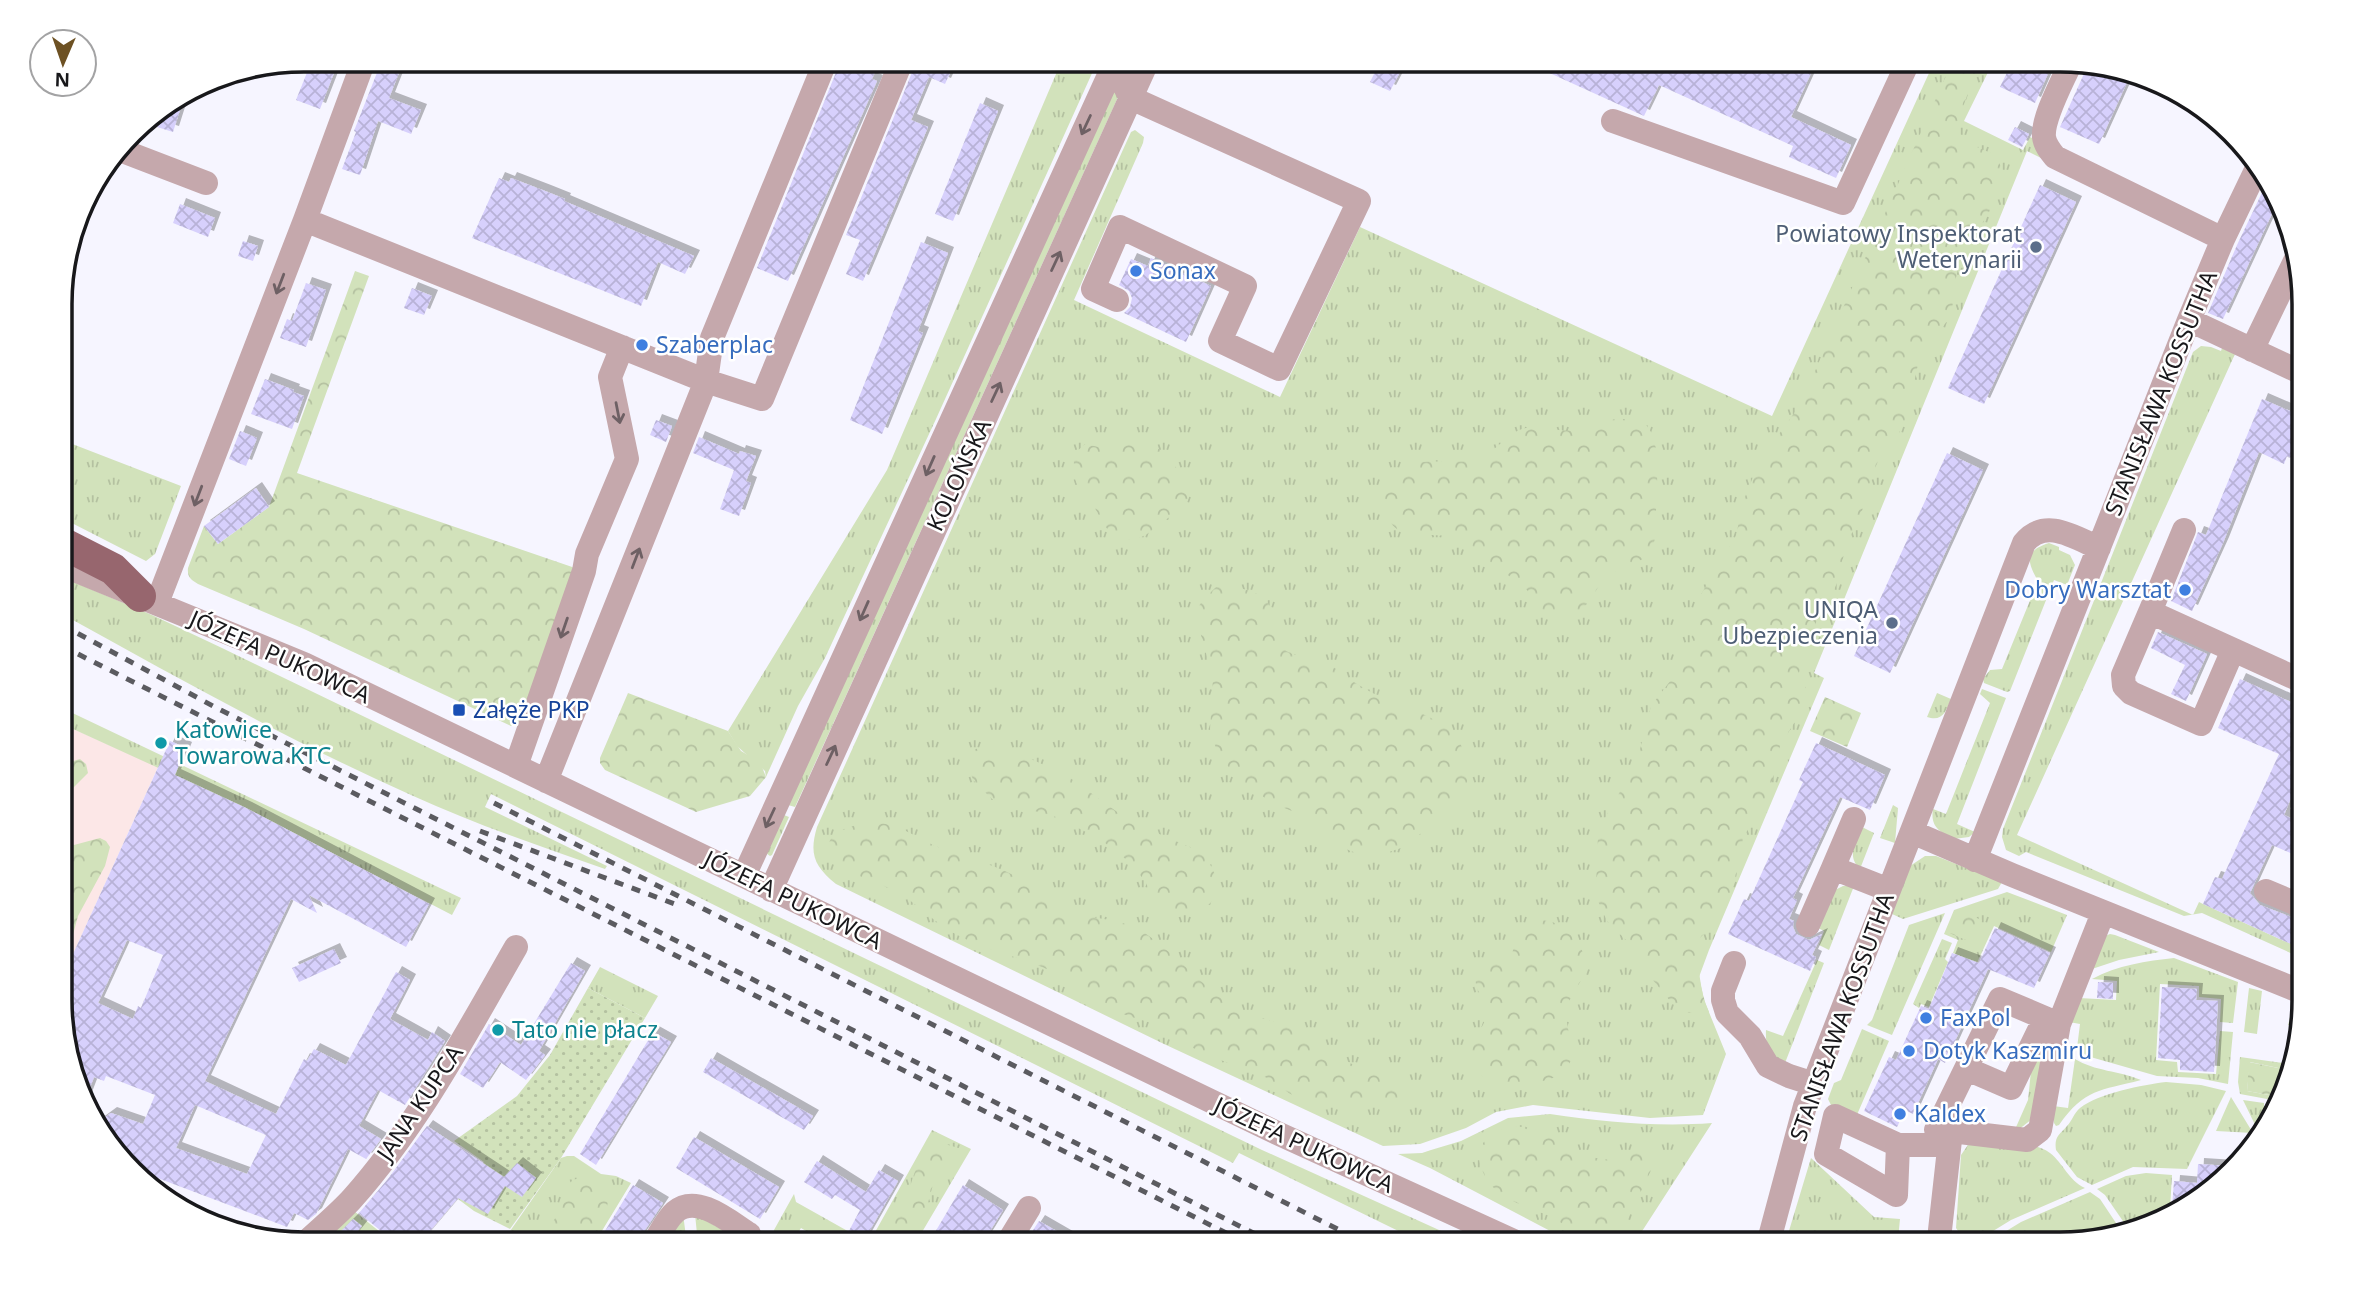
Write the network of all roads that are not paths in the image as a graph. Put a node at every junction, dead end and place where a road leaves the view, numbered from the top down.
1 (360, 72) edge
2 (821, 72) edge
3 (897, 72) edge
4 (1110, 72) edge
5 (1120, 72) edge
6 (1143, 72) edge
7 (1903, 72) edge
8 (2067, 72) edge
9 (1131, 98) junction
10 (1613, 121) dead end
11 (128, 153) edge
12 (2253, 176) edge
13 (206, 183) dead end
14 (305, 220) junction
15 (2223, 239) junction
16 (2290, 272) edge
17 (1117, 300) dead end
18 (2189, 320) junction
19 (622, 347) junction
20 (2252, 350) junction
21 (2292, 368) edge
22 (706, 381) junction
23 (2184, 530) dead end
24 (72, 548) edge
25 (2099, 548) junction
26 (72, 569) edge
27 (148, 599) junction
28 (2150, 612) junction
29 (2233, 650) junction
30 (2292, 677) edge
31 (516, 766) junction
32 (546, 781) junction
33 (1854, 819) dead end
34 (1912, 832) junction
35 (1975, 860) junction
36 (1833, 867) junction
37 (744, 876) junction
38 (771, 890) junction
39 (1889, 890) junction
40 (2266, 891) dead end
41 (2292, 902) edge
42 (2103, 913) junction
43 (1808, 925) dead end
44 (516, 947) dead end
45 (1734, 963) dead end
46 (2292, 988) edge
47 (2052, 1021) junction
48 (1967, 1069) junction
49 (1814, 1084) junction
50 (1950, 1138) junction
51 (1898, 1145) dead end
52 (1029, 1208) dead end
53 (317, 1232) edge
54 (661, 1232) edge
55 (746, 1232) edge
56 (1014, 1232) edge
57 (1494, 1232) edge
58 (1771, 1232) edge
59 (1940, 1232) edge

1 - 14 street
2 - 22 street
3 - 22 street
4 -> 37 street, KOLOŃSKA
5 - 9 street
6 - 9 street, KOLOŃSKA
7 - 10 street
8 - 15 street
9 - 17 street
38 -> 9 street, KOLOŃSKA
11 - 13 street
12 - 15 street, STANISŁAWA KOSSUTHA
14 - 19 street
14 -> 27 street
15 - 18 street, STANISŁAWA KOSSUTHA
16 - 20 street
18 - 20 street
18 - 25 street, STANISŁAWA KOSSUTHA
19 - 22 street
19 -> 31 street
20 - 21 street
32 -> 22 street
23 - 28 street
24 - 27 main road
25 - 34 street, STANISŁAWA KOSSUTHA
25 - 35 street, STANISŁAWA KOSSUTHA
26 - 27 street, JÓZEFA PUKOWCA
27 - 31 street, JÓZEFA PUKOWCA
28 - 29 street
28 - 29 street
29 - 30 street
31 - 32 street, JÓZEFA PUKOWCA
32 - 37 street, JÓZEFA PUKOWCA
33 - 36 street
34 - 35 street
34 - 39 street, STANISŁAWA KOSSUTHA
35 - 42 street
36 - 39 street
36 - 43 street
37 - 38 street, JÓZEFA PUKOWCA
38 - 57 street, JÓZEFA PUKOWCA
39 - 49 street, STANISŁAWA KOSSUTHA
40 - 41 street
42 - 46 street
42 - 47 street
44 - 53 street, JANA KUPCA
45 - 49 street
47 - 48 street
47 - 48 street
47 - 50 street
48 - 50 street
49 - 58 street, STANISŁAWA KOSSUTHA
50 - 51 street
50 - 59 street
52 - 56 street
54 - 55 street

